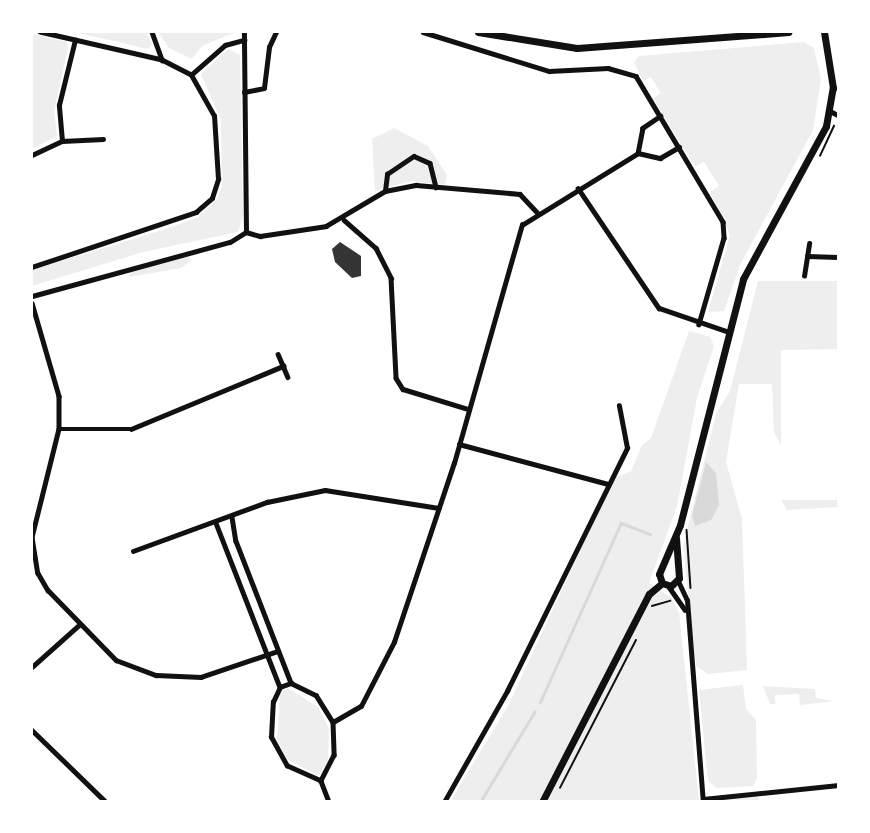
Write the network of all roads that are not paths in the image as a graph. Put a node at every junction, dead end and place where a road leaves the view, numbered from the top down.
1 (40, 32) edge
2 (152, 32) edge
3 (244, 32) edge
4 (276, 32) edge
5 (423, 32) edge
6 (478, 32) edge
7 (785, 32) edge
8 (824, 32) edge
9 (718, 34) edge
10 (75, 39) junction
11 (244, 39) junction
12 (162, 60) junction
13 (190, 75) junction
14 (244, 92) junction
15 (830, 111) junction
16 (838, 115) edge
17 (661, 116) junction
18 (103, 139) dead end
19 (62, 141) junction
20 (679, 147) junction
21 (638, 153) junction
22 (32, 156) edge
23 (436, 188) junction
24 (578, 188) junction
25 (385, 191) junction
26 (537, 212) junction
27 (344, 220) junction
28 (246, 232) junction
29 (808, 243) dead end
30 (807, 256) junction
31 (838, 257) edge
32 (32, 267) edge
33 (804, 276) dead end
34 (32, 296) edge
35 (32, 303) edge
36 (699, 324) junction
37 (726, 332) junction
38 (278, 354) dead end
39 (283, 366) junction
40 (288, 376) dead end
41 (619, 406) dead end
42 (468, 409) junction
43 (59, 429) junction
44 (459, 444) junction
45 (608, 484) junction
46 (439, 508) junction
47 (232, 517) junction
48 (216, 523) junction
49 (32, 537) edge
50 (676, 538) junction
51 (133, 551) dead end
52 (665, 567) junction
53 (676, 570) junction
54 (678, 581) junction
55 (665, 584) junction
56 (685, 610) junction
57 (79, 625) junction
58 (278, 651) junction
59 (267, 655) junction
60 (32, 667) edge
61 (291, 683) junction
62 (280, 687) junction
63 (333, 722) junction
64 (32, 730) edge
65 (321, 781) junction
66 (838, 785) edge
67 (703, 800) edge
68 (106, 801) edge
69 (329, 801) edge
70 (444, 801) edge
71 (542, 801) edge

1 - 10 street
2 - 12 street
3 - 11 street
4 - 14 street
5 - 17 street
6 - 9 main road
7 - 9 main road
8 - 15 main road
10 - 12 street
10 - 19 street
11 - 13 street
11 - 14 street
12 - 13 street
13 - 32 street
14 - 28 street
15 - 16 street
15 - 37 main road
17 - 20 street
17 - 21 street
18 - 19 street
19 - 22 street
20 - 21 street
20 - 36 street
21 - 24 street
23 - 25 street
23 - 25 street
23 - 26 street
24 - 26 street
24 - 36 street
25 - 27 street
26 - 42 street
27 - 28 street
27 - 42 street
28 - 34 street
29 - 30 street
30 - 31 street
30 - 33 street
35 - 43 street
36 - 37 street
37 - 50 main road
38 - 39 street
39 - 40 street
39 - 43 street
41 - 45 street
42 - 44 street
43 - 49 street
44 - 45 street
44 - 46 street
45 - 70 street
46 - 47 street
46 - 63 street
47 - 48 street
47 - 58 street
48 - 51 street
48 - 59 street
49 - 57 street
50 - 52 main road
50 - 53 main road
52 - 53 main road
52 - 55 main road
53 - 54 main road
54 - 55 main road
54 - 56 street
55 - 56 street
55 - 71 main road
56 - 67 street
57 - 59 street
57 - 60 street
58 - 59 street
58 - 61 street
59 - 62 street
61 - 62 street
61 - 63 street
62 - 65 street
63 - 65 street
64 - 68 street
65 - 69 street
66 - 67 street

